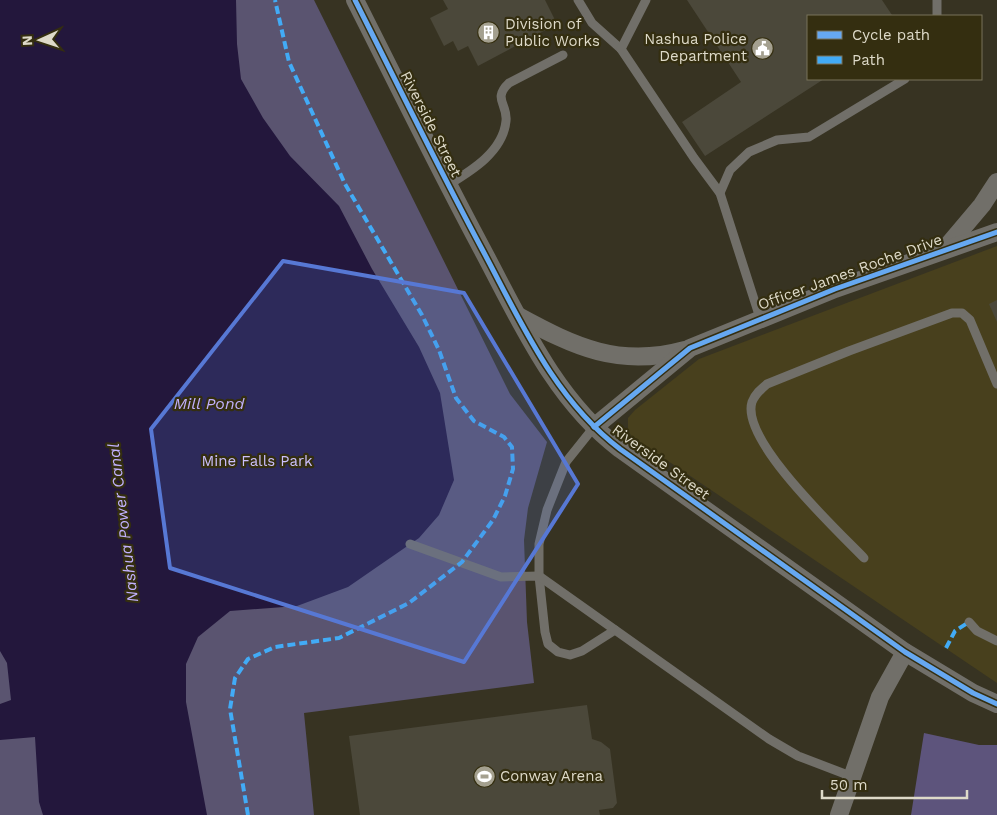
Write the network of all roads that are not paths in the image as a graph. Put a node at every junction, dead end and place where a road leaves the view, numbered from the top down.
1 (355, 0) edge
2 (578, 0) edge
3 (646, 0) edge
4 (937, 0) edge
5 (937, 15) edge
6 (621, 49) junction
7 (563, 55) dead end
8 (903, 80) edge
9 (997, 182) edge
10 (448, 185) junction
11 (720, 193) junction
12 (997, 232) edge
13 (943, 251) junction
14 (517, 316) junction
15 (760, 318) junction
16 (690, 348) junction
17 (997, 384) edge
18 (594, 427) junction
19 (410, 544) dead end
20 (864, 558) dead end
21 (539, 576) junction
22 (969, 622) dead end
23 (614, 630) junction
24 (997, 640) edge
25 (905, 652) junction
26 (997, 704) edge
27 (853, 777) junction
28 (839, 815) edge

1 - 10 street, Riverside Street
2 - 6 lane
3 - 6 lane
4 - 5 lane
6 - 11 lane
7 - 10 lane
8 - 11 lane
9 - 13 street, Officer James Roche Drive
10 - 14 street, Riverside Street
11 - 15 lane
12 - 13 street, Officer James Roche Drive
13 - 15 street, Officer James Roche Drive
14 - 16 street, Officer James Roche Drive
14 - 18 street, Riverside Street
15 - 16 street, Officer James Roche Drive
16 - 18 street, Officer James Roche Drive
17 - 20 lane
18 - 21 lane
18 - 25 street, Riverside Street
19 - 21 lane
21 - 23 lane
21 - 23 lane
22 - 24 lane
23 - 27 lane
25 - 26 street, Riverside Street
25 - 27 street
27 - 28 street

